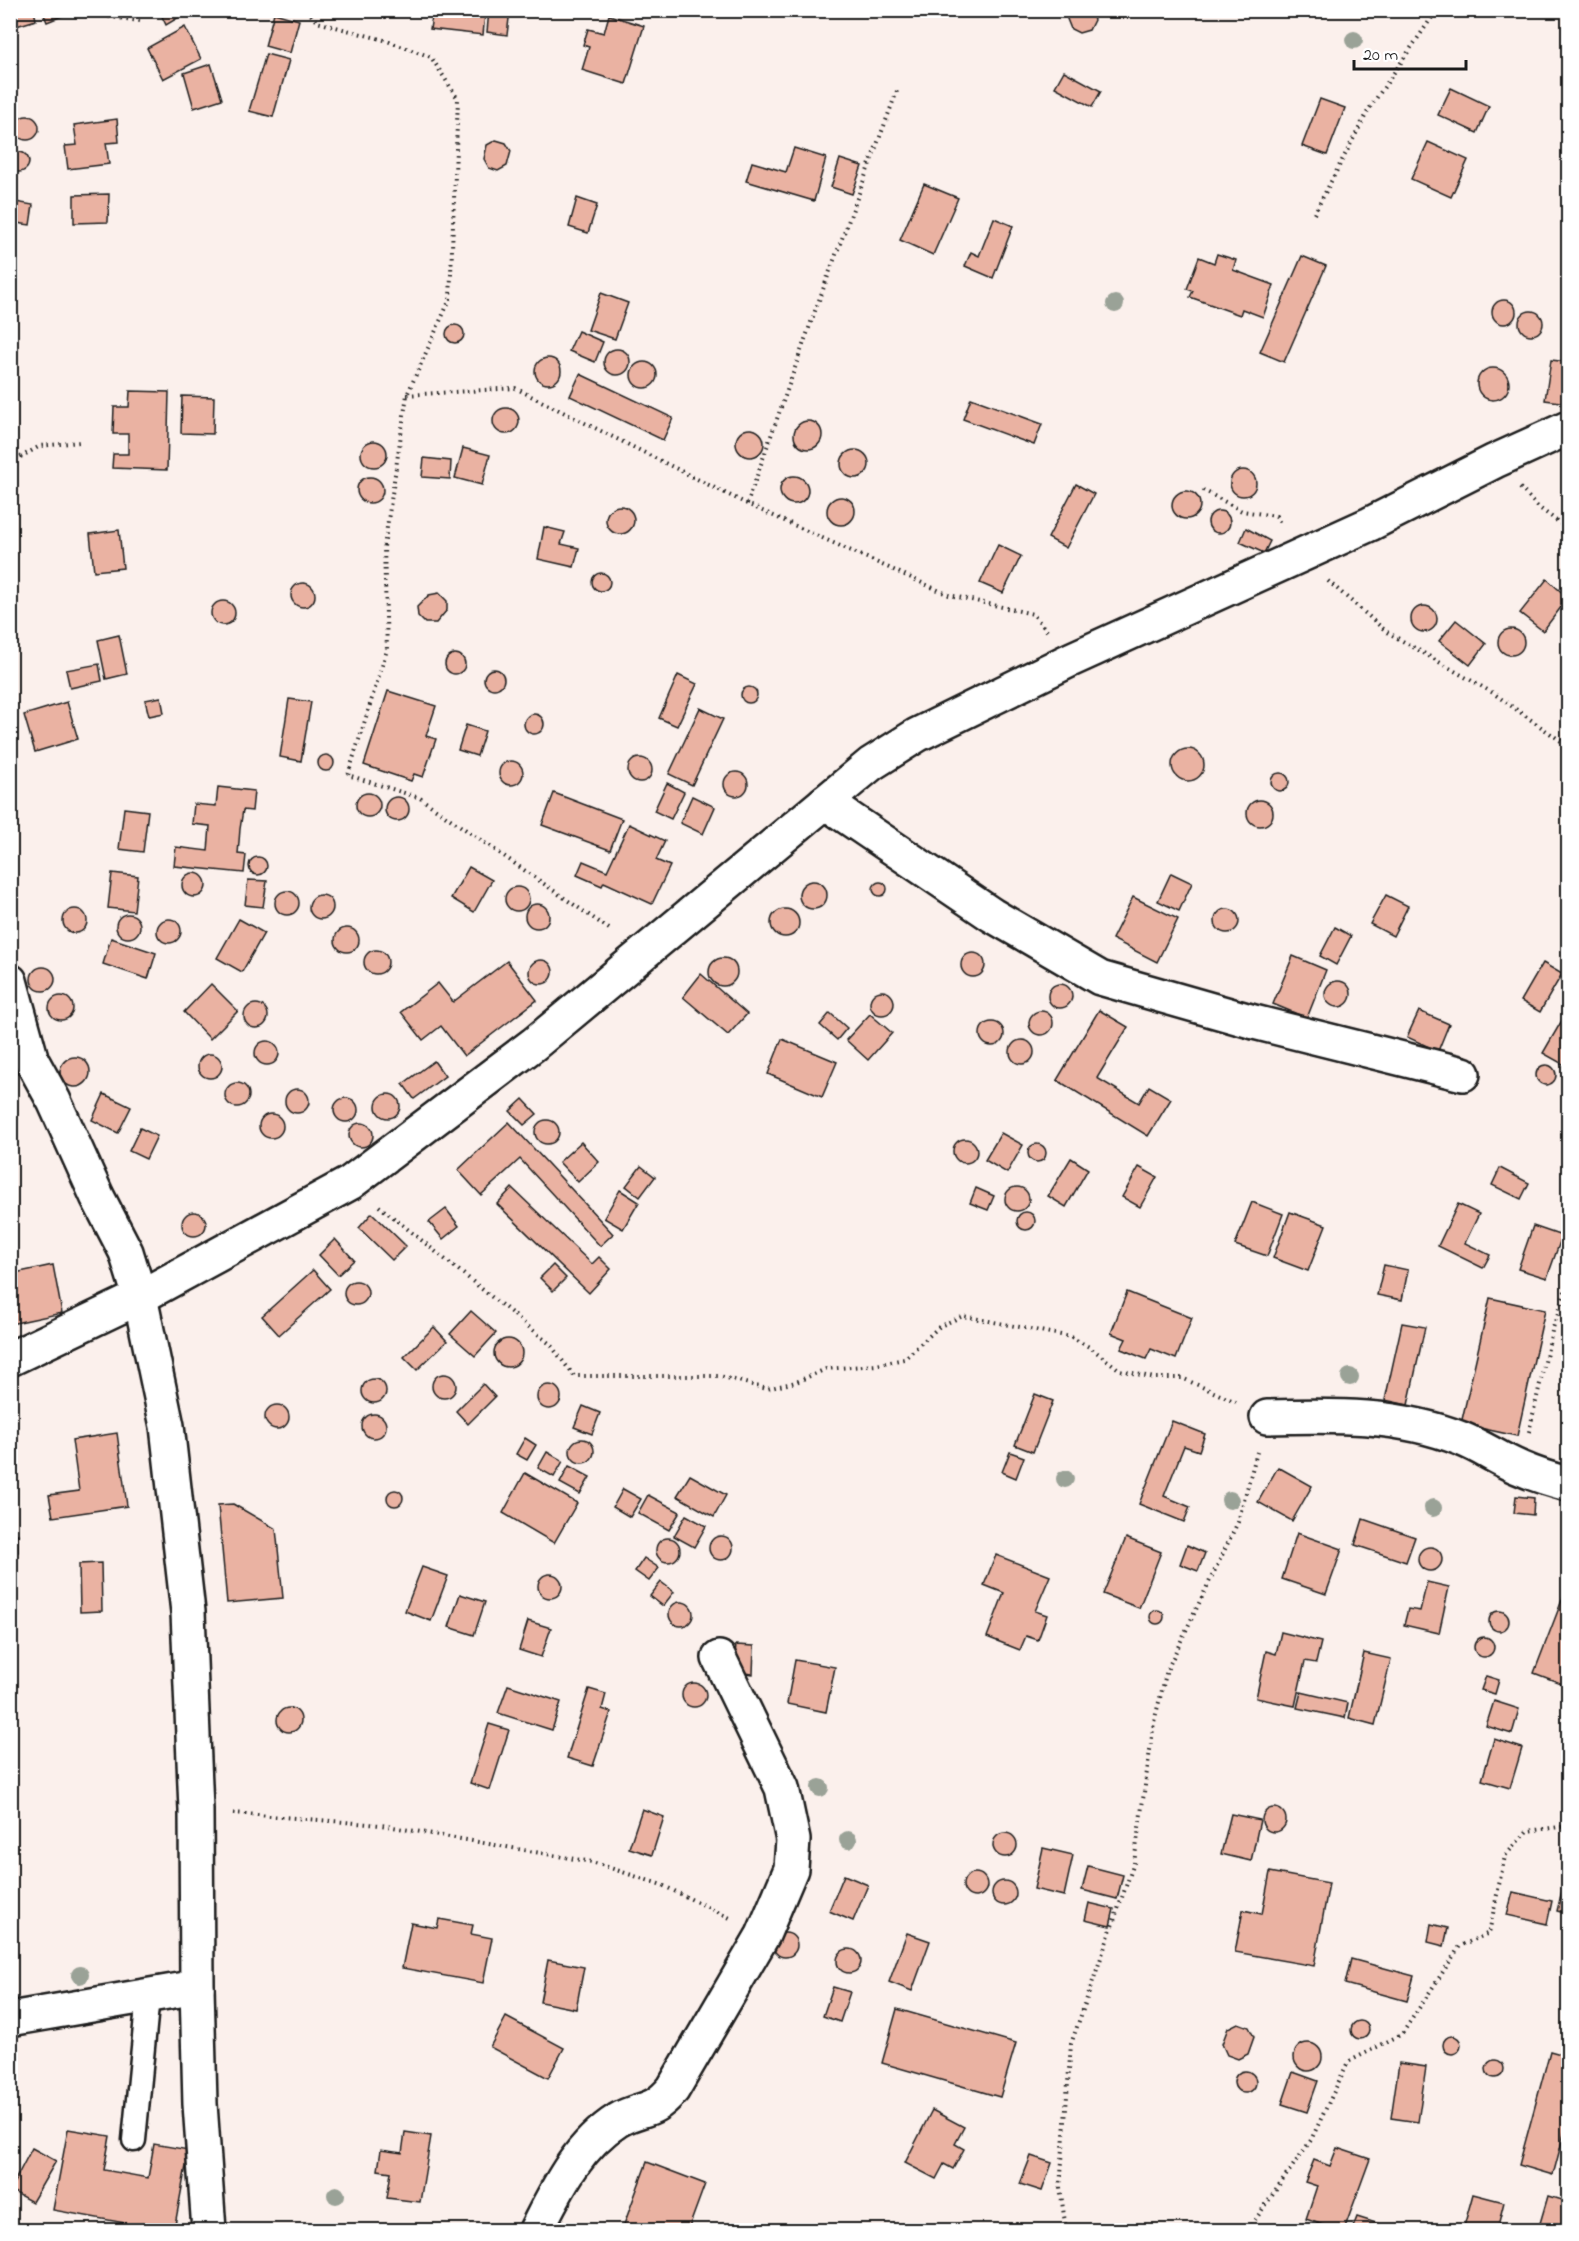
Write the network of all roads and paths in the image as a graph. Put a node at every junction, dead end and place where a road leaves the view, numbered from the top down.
1 (100, 10) edge
2 (307, 10) edge
3 (1437, 10) edge
4 (140, 21) dead end
5 (897, 91) dead end
6 (1314, 214) dead end
7 (407, 395) junction
8 (1569, 428) edge
9 (80, 442) dead end
10 (1495, 461) junction
11 (10, 463) edge
12 (1203, 490) dead end
13 (747, 504) junction
14 (1569, 529) edge
15 (1299, 556) junction
16 (1070, 660) junction
17 (1569, 746) edge
18 (825, 802) junction
19 (645, 954) junction
20 (10, 981) edge
21 (1464, 1074) dead end
22 (350, 1183) junction
23 (1569, 1282) edge
24 (140, 1297) junction
25 (10, 1359) edge
26 (1267, 1416) junction
27 (1520, 1468) junction
28 (1569, 1484) edge
29 (719, 1658) dead end
30 (196, 1810) junction
31 (1569, 1826) edge
32 (763, 1935) junction
33 (197, 1987) junction
34 (148, 1996) junction
35 (10, 2019) edge
36 (134, 2140) dead end
37 (209, 2230) edge
38 (536, 2230) edge
39 (1066, 2230) edge
40 (1248, 2230) edge

1 - 4 path
2 - 7 path
3 - 6 path
5 - 13 path
7 - 13 path
7 - 19 path
8 - 10 street
9 - 11 path
10 - 14 path
10 - 15 street
12 - 15 path
13 - 16 path
15 - 16 street
15 - 17 path
16 - 18 street
18 - 19 street
18 - 21 street
19 - 22 street
20 - 24 street
22 - 24 street
22 - 26 path
23 - 27 path
24 - 25 street
24 - 30 street
26 - 27 street
26 - 39 path
27 - 28 street
29 - 32 street
30 - 32 path
30 - 33 street
31 - 40 path
32 - 38 street
33 - 34 street
33 - 37 street
34 - 35 street
34 - 36 lane

